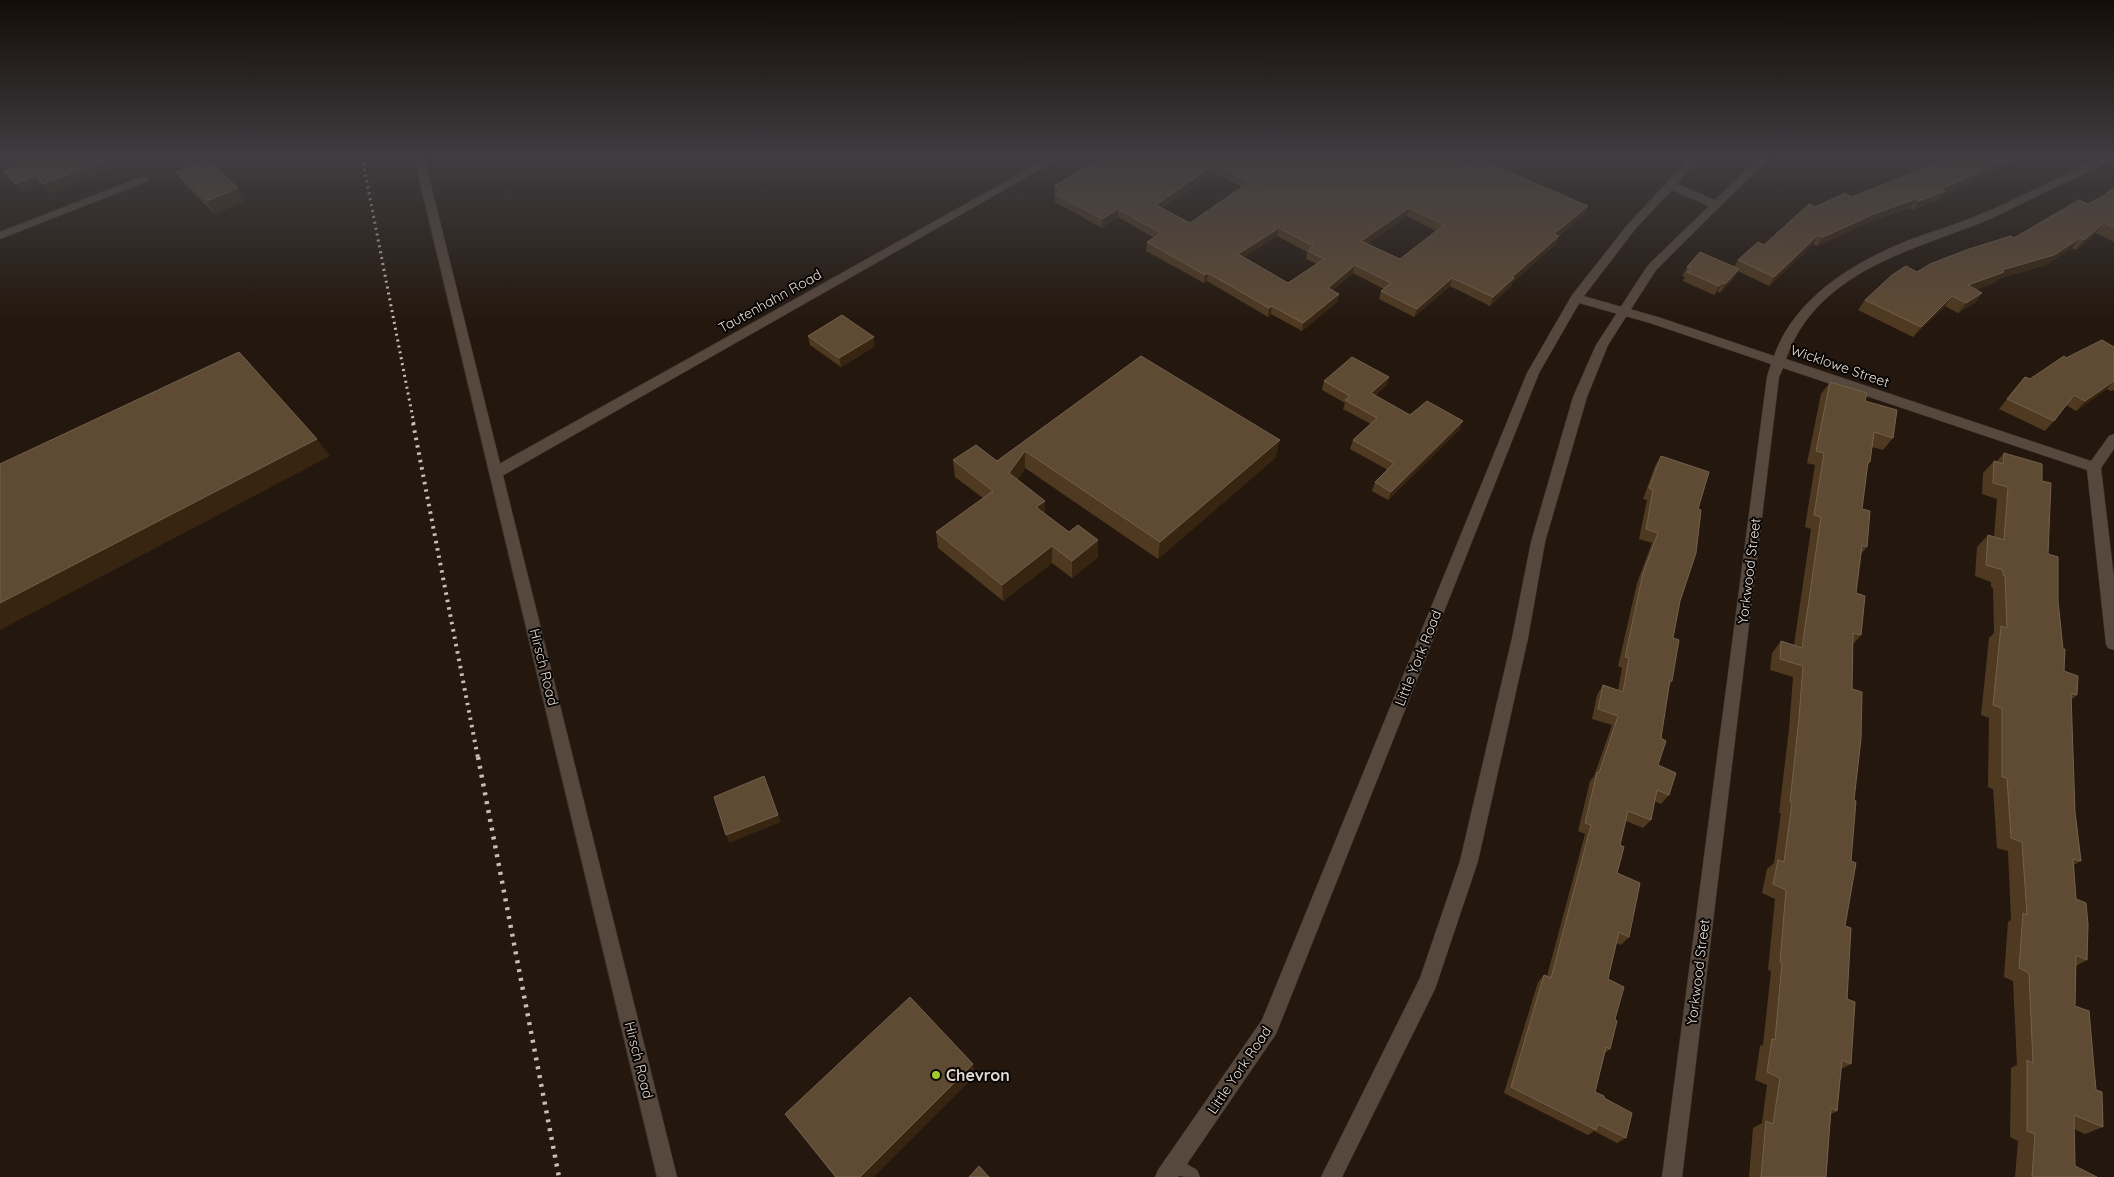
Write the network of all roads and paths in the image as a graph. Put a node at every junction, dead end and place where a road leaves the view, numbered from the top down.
1 (61, 212) edge
2 (434, 212) edge
3 (958, 212) edge
4 (1645, 212) edge
5 (1709, 212) edge
6 (1996, 212) edge
7 (0, 236) edge
8 (1576, 298) junction
9 (1624, 310) junction
10 (1779, 361) junction
11 (2114, 439) edge
12 (2094, 467) junction
13 (497, 472) junction
14 (2112, 619) edge
15 (2114, 644) edge
16 (1176, 1173) edge
17 (668, 1177) edge
18 (1331, 1177) edge
19 (1672, 1177) edge

1 - 7 main road
2 - 13 main road, Hirsch Road
3 - 13 main road, Tautenhahn Road
4 - 8 main road, Little York Road
5 - 9 main road
6 - 10 main road, Yorkwood Street
8 - 9 main road, Wicklowe Street
8 - 16 main road, Little York Road
9 - 10 main road, Wicklowe Street
9 - 18 main road
10 - 12 main road, Wicklowe Street
10 - 19 main road, Yorkwood Street
11 - 12 main road
12 - 14 main road
13 - 17 main road, Hirsch Road
14 - 15 main road

